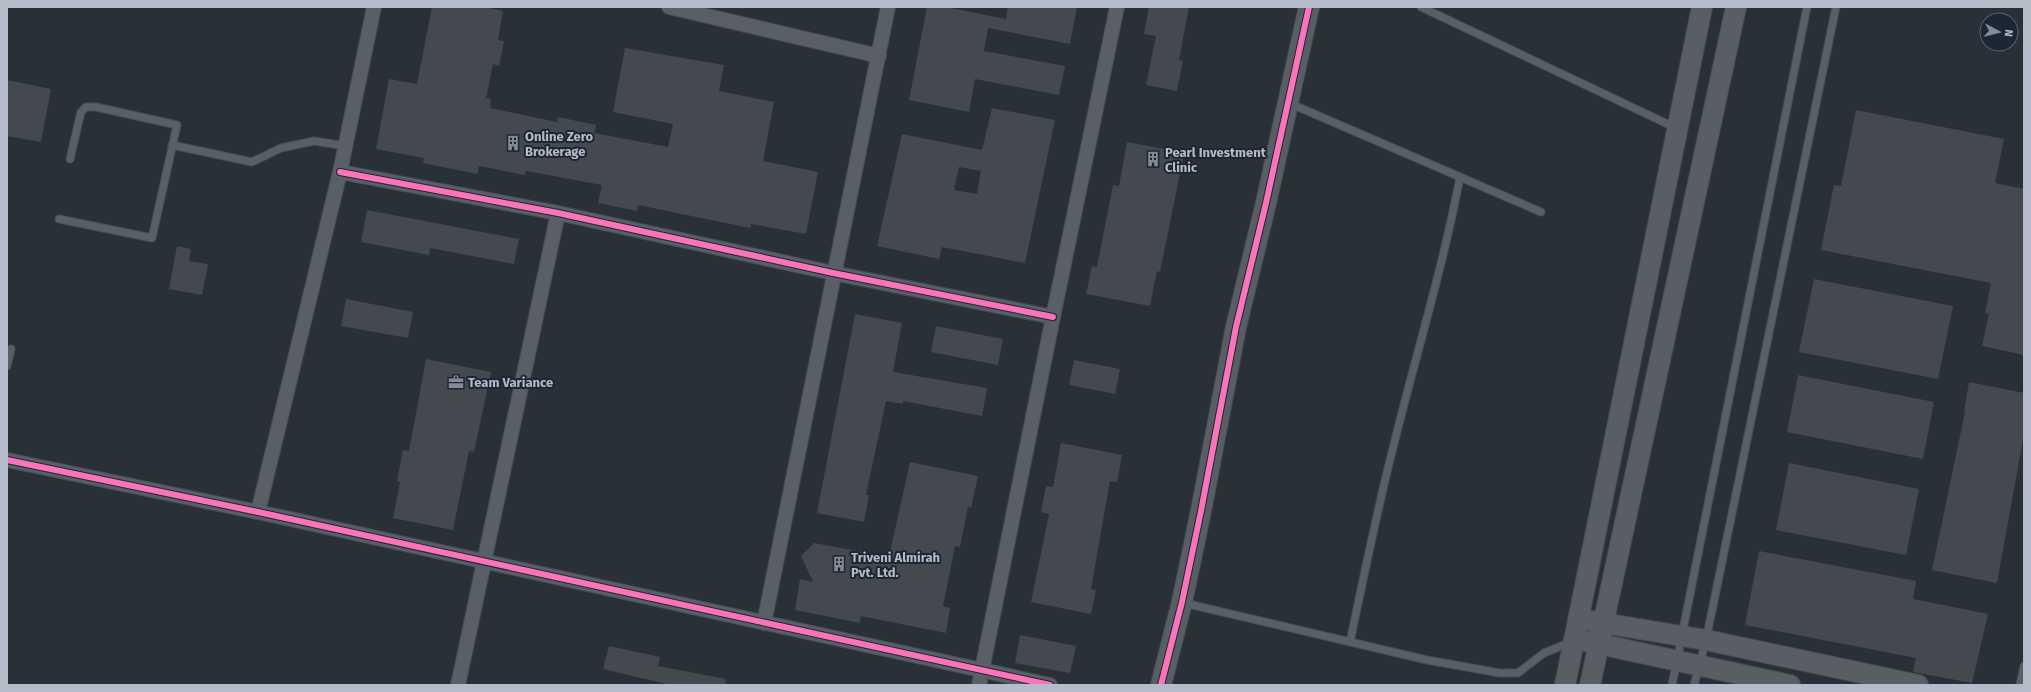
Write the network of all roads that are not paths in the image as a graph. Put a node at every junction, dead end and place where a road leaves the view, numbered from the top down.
1 (374, 7) edge
2 (669, 7) edge
3 (888, 7) edge
4 (1117, 7) edge
5 (1309, 7) edge
6 (1421, 7) edge
7 (1702, 7) edge
8 (1736, 7) edge
9 (1807, 7) edge
10 (1836, 7) edge
11 (708, 11) edge
12 (879, 56) junction
13 (1288, 103) junction
14 (1677, 128) junction
15 (172, 146) junction
16 (346, 146) junction
17 (70, 159) dead end
18 (340, 172) junction
19 (1460, 177) junction
20 (1541, 212) dead end
21 (558, 213) junction
22 (59, 219) dead end
23 (833, 273) junction
24 (1053, 317) junction
25 (11, 348) dead end
26 (7, 366) edge
27 (7, 460) edge
28 (258, 512) junction
29 (484, 561) junction
30 (1182, 602) junction
31 (1579, 619) junction
32 (764, 623) junction
33 (1602, 624) junction
34 (1680, 635) junction
35 (1575, 640) junction
36 (1706, 640) junction
37 (1350, 642) junction
38 (1599, 643) junction
39 (1677, 660) junction
40 (1699, 666) junction
41 (2024, 666) edge
42 (982, 671) junction
43 (458, 685) edge
44 (979, 685) edge
45 (1050, 685) edge
46 (1161, 685) edge
47 (1565, 685) edge
48 (1590, 685) edge
49 (1672, 685) edge
50 (1694, 685) edge
51 (1790, 685) edge
52 (1918, 685) edge
53 (2020, 685) edge

1 - 16 street
2 - 11 street
3 - 12 street
4 - 24 street
5 - 13 street
6 - 14 lane
7 - 14 street
8 - 33 street
9 - 34 lane
10 - 36 lane
11 - 12 street
12 - 23 street
13 - 19 lane
13 - 30 street
14 - 31 street
15 - 16 lane
15 - 17 lane
15 - 22 lane
16 - 18 street
18 - 21 street
18 - 28 street
19 - 20 lane
19 - 37 lane
21 - 23 street
21 - 29 street
23 - 24 street
23 - 32 street
24 - 42 street
25 - 26 lane
27 - 28 street
28 - 29 street
29 - 32 street
29 - 43 street
30 - 37 lane
30 - 46 street
31 - 33 street
31 - 35 street
32 - 42 street
33 - 34 street
33 - 38 street
34 - 36 street
34 - 39 lane
35 - 37 lane
35 - 38 street
35 - 47 street
36 - 40 lane
36 - 52 street
38 - 39 street
38 - 48 street
39 - 40 street
39 - 49 lane
40 - 50 lane
40 - 51 street
41 - 53 lane
42 - 44 street
42 - 45 street

